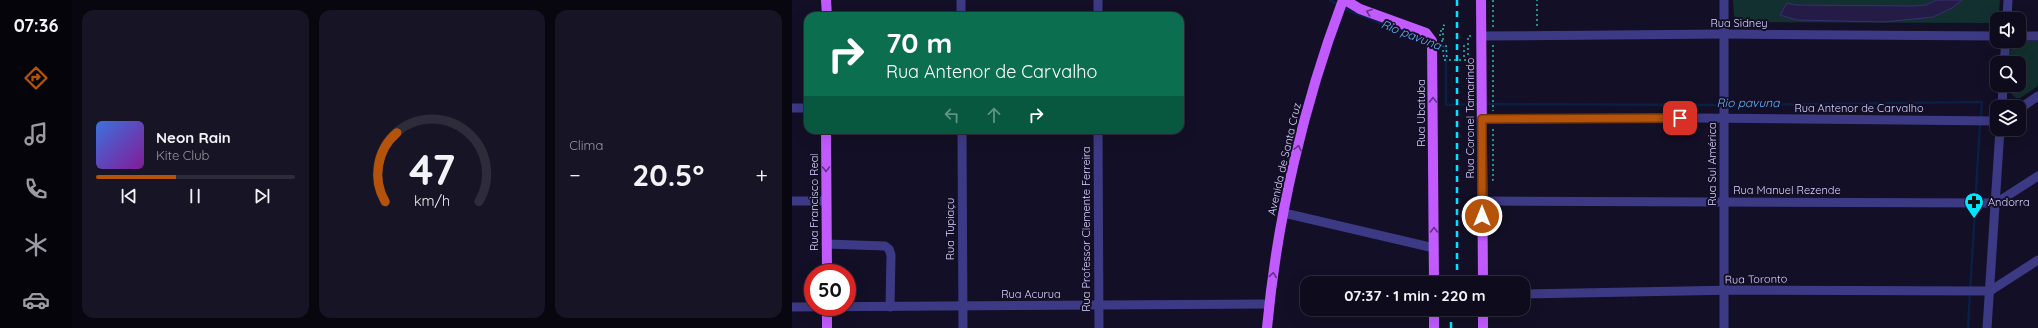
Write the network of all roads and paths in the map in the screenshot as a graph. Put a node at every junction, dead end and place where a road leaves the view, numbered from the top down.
1 (826, 0) edge
2 (961, 0) edge
3 (1098, 0) edge
4 (1344, 0) edge
5 (1481, 0) edge
6 (1537, 0) edge
7 (1724, 0) edge
8 (2008, 0) edge
9 (827, 12) edge
10 (961, 12) edge
11 (1098, 12) edge
12 (2007, 12) edge
13 (1446, 26) dead end
14 (1724, 34) junction
15 (1464, 36) dead end
16 (1468, 36) dead end
17 (1481, 36) junction
18 (1537, 36) junction
19 (1990, 36) edge
20 (2026, 36) edge
21 (2038, 36) edge
22 (1440, 40) dead end
23 (1443, 40) junction
24 (1446, 45) dead end
25 (1464, 45) dead end
26 (1468, 45) dead end
27 (1445, 60) junction
28 (1464, 60) junction
29 (2038, 96) edge
30 (2026, 104) edge
31 (792, 108) edge
32 (804, 108) edge
33 (1482, 119) junction
34 (1724, 119) junction
35 (1990, 121) edge
36 (826, 134) edge
37 (962, 134) edge
38 (1098, 134) edge
39 (2000, 136) edge
40 (2038, 176) edge
41 (792, 201) edge
42 (826, 201) junction
43 (1482, 201) junction
44 (1724, 201) junction
45 (1996, 203) junction
46 (1284, 213) junction
47 (826, 244) junction
48 (1434, 248) junction
49 (2038, 260) edge
50 (827, 264) edge
51 (1434, 276) edge
52 (1483, 276) edge
53 (1724, 291) junction
54 (1990, 291) junction
55 (1530, 294) edge
56 (1269, 304) junction
57 (963, 306) junction
58 (1099, 306) junction
59 (792, 307) edge
60 (804, 307) edge
61 (856, 307) edge
62 (890, 307) junction
63 (827, 316) edge
64 (1434, 316) edge
65 (1483, 316) edge
66 (827, 328) edge
67 (962, 328) edge
68 (1099, 328) edge
69 (1267, 328) edge
70 (1434, 328) edge
71 (1483, 328) edge
72 (1724, 328) edge
73 (1987, 328) edge

1 - 9 main road
2 - 10 street
3 - 11 street
46 -> 4 main road, Avenida de Santa Cruz
48 -> 4 main road, Rua Ubatuba
5 - 17 main road, Rua Coronel Tamarindo
6 - 18 path
7 - 14 street, Rua Sul América
8 - 12 street
13 - 23 path
14 - 18 street, Rua Sidney
14 - 19 street, Rua Sidney
14 - 34 street, Rua Sul América
15 - 16 path
17 - 18 street, Rua Sidney
17 - 33 main road, Rua Coronel Tamarindo
20 - 21 street
22 - 23 path
23 - 27 path
24 - 27 path
25 - 28 path
26 - 28 path, bridge
27 - 28 path, bridge
29 - 30 street
31 - 32 street
33 - 34 street, Rua Antenor de Carvalho
33 - 43 main road, Rua Coronel Tamarindo
34 - 35 street, Rua Antenor de Carvalho
34 - 44 street, Rua Sul América
36 -> 42 main road, Rua Francisco Real
37 - 57 street, Rua Tupiaçu
38 - 58 street, Rua Professor Clemente Ferreira
39 - 45 street
40 - 45 street
41 - 42 street
42 - 47 main road, Rua Francisco Real
43 - 44 street, Rua Manuel Rezende
43 - 52 main road, Rua Coronel Tamarindo
44 - 45 street, Rua Manuel Rezende
44 - 53 street, Rua Sul América
45 - 54 street
46 - 48 street
56 -> 46 main road, Avenida de Santa Cruz
47 - 50 main road, Rua Francisco Real
47 - 62 street
48 - 51 main road, Rua Ubatuba
49 - 54 street
53 - 54 street, Rua Toronto
53 - 55 street, Rua Toronto
53 - 72 street, Rua Sul América
54 - 73 street
56 - 58 street, Rua Acurua
56 - 69 main road, Avenida de Santa Cruz
57 - 58 street, Rua Acurua
57 - 62 street, Rua Acurua
57 - 67 street, Rua Tupiaçu
58 - 68 street, Rua Professor Clemente Ferreira
59 - 60 street, Rua Acurua
61 - 62 street, Rua Acurua
63 - 66 main road
64 - 70 main road
65 - 71 main road

